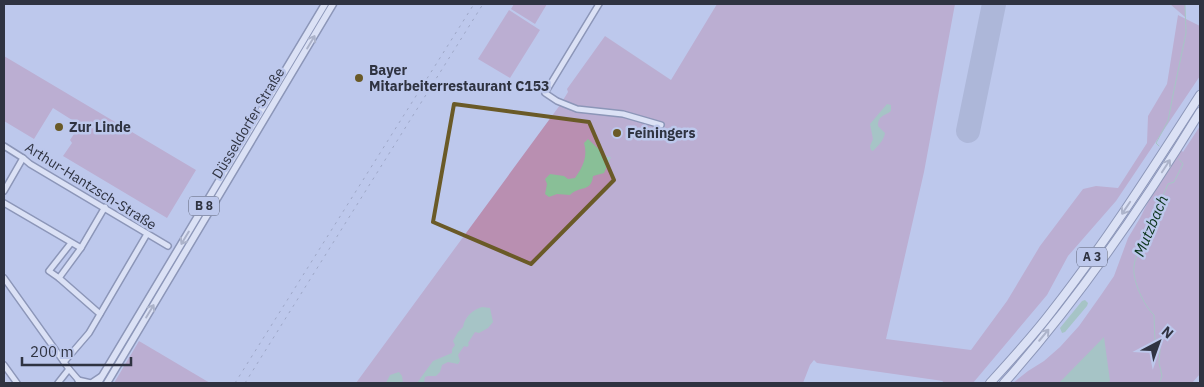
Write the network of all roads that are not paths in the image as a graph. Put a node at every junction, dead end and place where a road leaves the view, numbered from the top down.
1 (325, 4) edge
2 (333, 4) edge
3 (599, 4) edge
4 (285, 78) junction
5 (1200, 95) edge
6 (1200, 112) edge
7 (661, 125) dead end
8 (4, 146) edge
9 (23, 158) junction
10 (4, 191) edge
11 (4, 203) edge
12 (105, 207) junction
13 (147, 234) junction
14 (71, 243) junction
15 (168, 246) dead end
16 (81, 248) junction
17 (4, 278) edge
18 (58, 278) junction
19 (100, 314) junction
20 (64, 362) junction
21 (4, 365) edge
22 (69, 369) junction
23 (104, 374) junction
24 (80, 381) edge
25 (17, 383) edge
26 (58, 383) edge
27 (98, 383) edge
28 (107, 383) edge
29 (990, 383) edge
30 (1004, 383) edge

1 - 4 main road, Düsseldorfer Straße / B 8
4 -> 2 main road, Düsseldorfer Straße / B 8
3 - 7 street
4 -> 23 main road, Düsseldorfer Straße / B 8
28 -> 4 main road, Düsseldorfer Straße / B 8
5 -> 29 highway, A 3
30 -> 6 highway, A 3
8 - 9 street, Arthur-Hantzsch-Straße
9 - 10 street
9 - 12 street, Arthur-Hantzsch-Straße
11 - 14 street
12 - 13 street, Arthur-Hantzsch-Straße
12 - 16 street
13 - 15 street, Arthur-Hantzsch-Straße
13 - 19 street
14 - 16 street
14 - 18 street
16 - 18 street
17 - 20 street
18 - 19 street
19 - 20 street
20 - 22 street
21 - 25 street
22 - 24 street
22 - 26 street
23 - 24 street
23 - 27 main road, Düsseldorfer Straße / B 8

